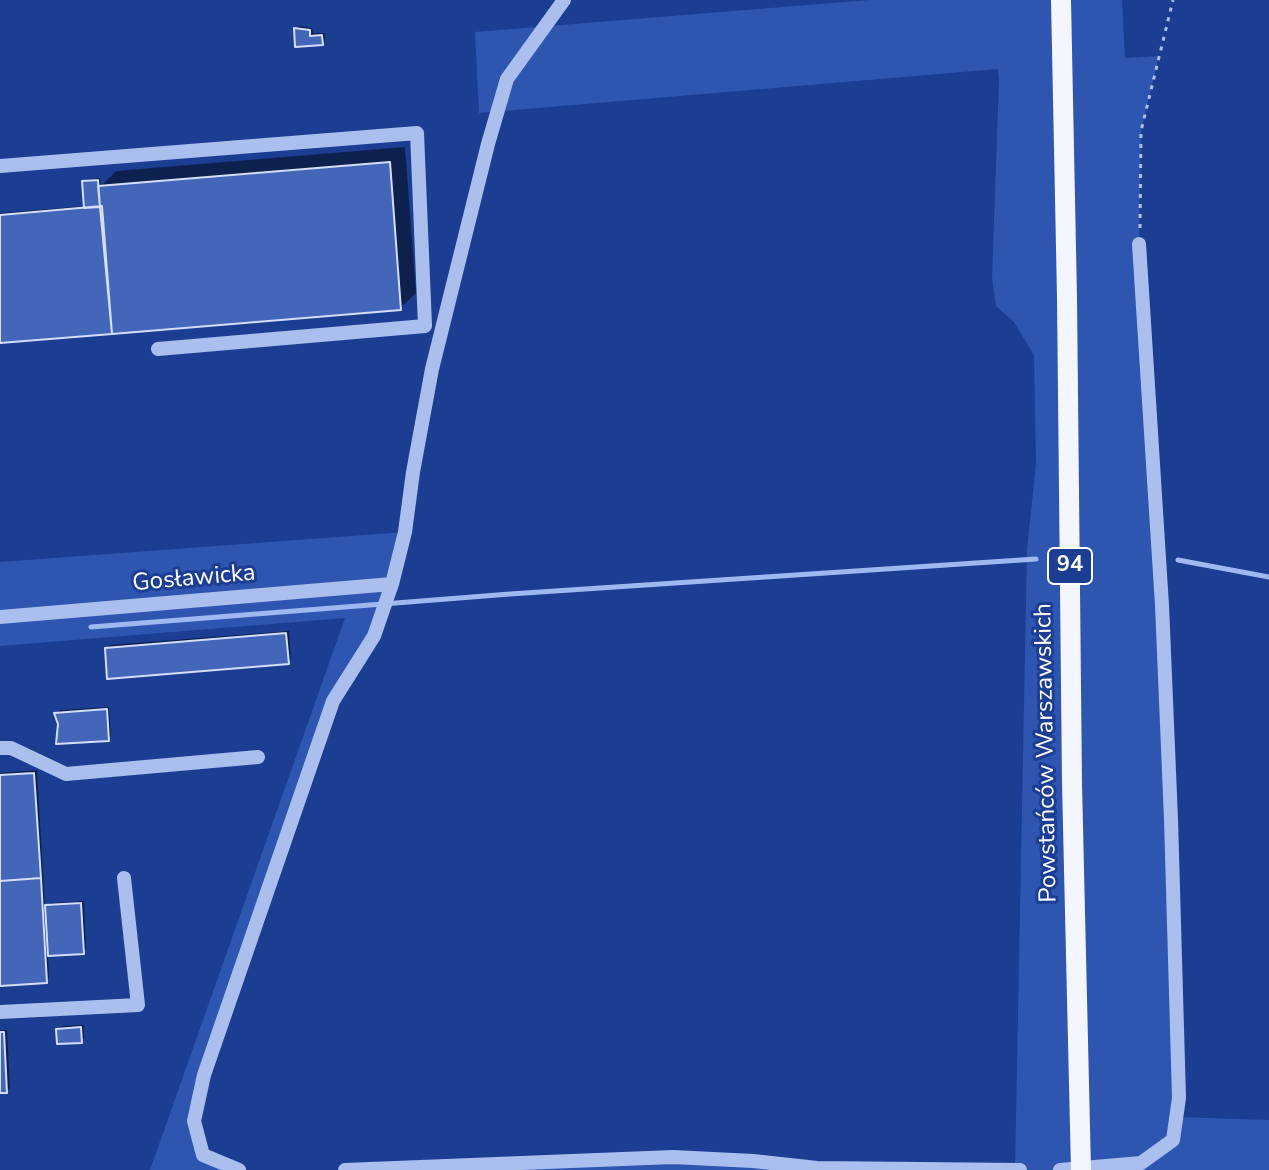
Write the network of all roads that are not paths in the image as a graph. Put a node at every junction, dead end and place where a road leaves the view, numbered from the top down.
1 (564, 0) edge
2 (1061, 0) edge
3 (0, 166) edge
4 (1139, 244) road end
5 (158, 349) dead end
6 (392, 584) junction
7 (0, 617) edge
8 (0, 748) edge
9 (258, 757) dead end
10 (124, 878) dead end
11 (0, 1012) edge
12 (239, 1170) edge
13 (345, 1170) edge
14 (1020, 1170) edge
15 (1060, 1170) edge
16 (1081, 1170) edge

1 - 6 street
2 - 16 main road, Powstańców Warszawskich / 94
3 - 5 street
4 - 15 street
6 - 7 street, Gosławicka
6 - 12 street
8 - 9 street
10 - 11 street
13 - 14 street

